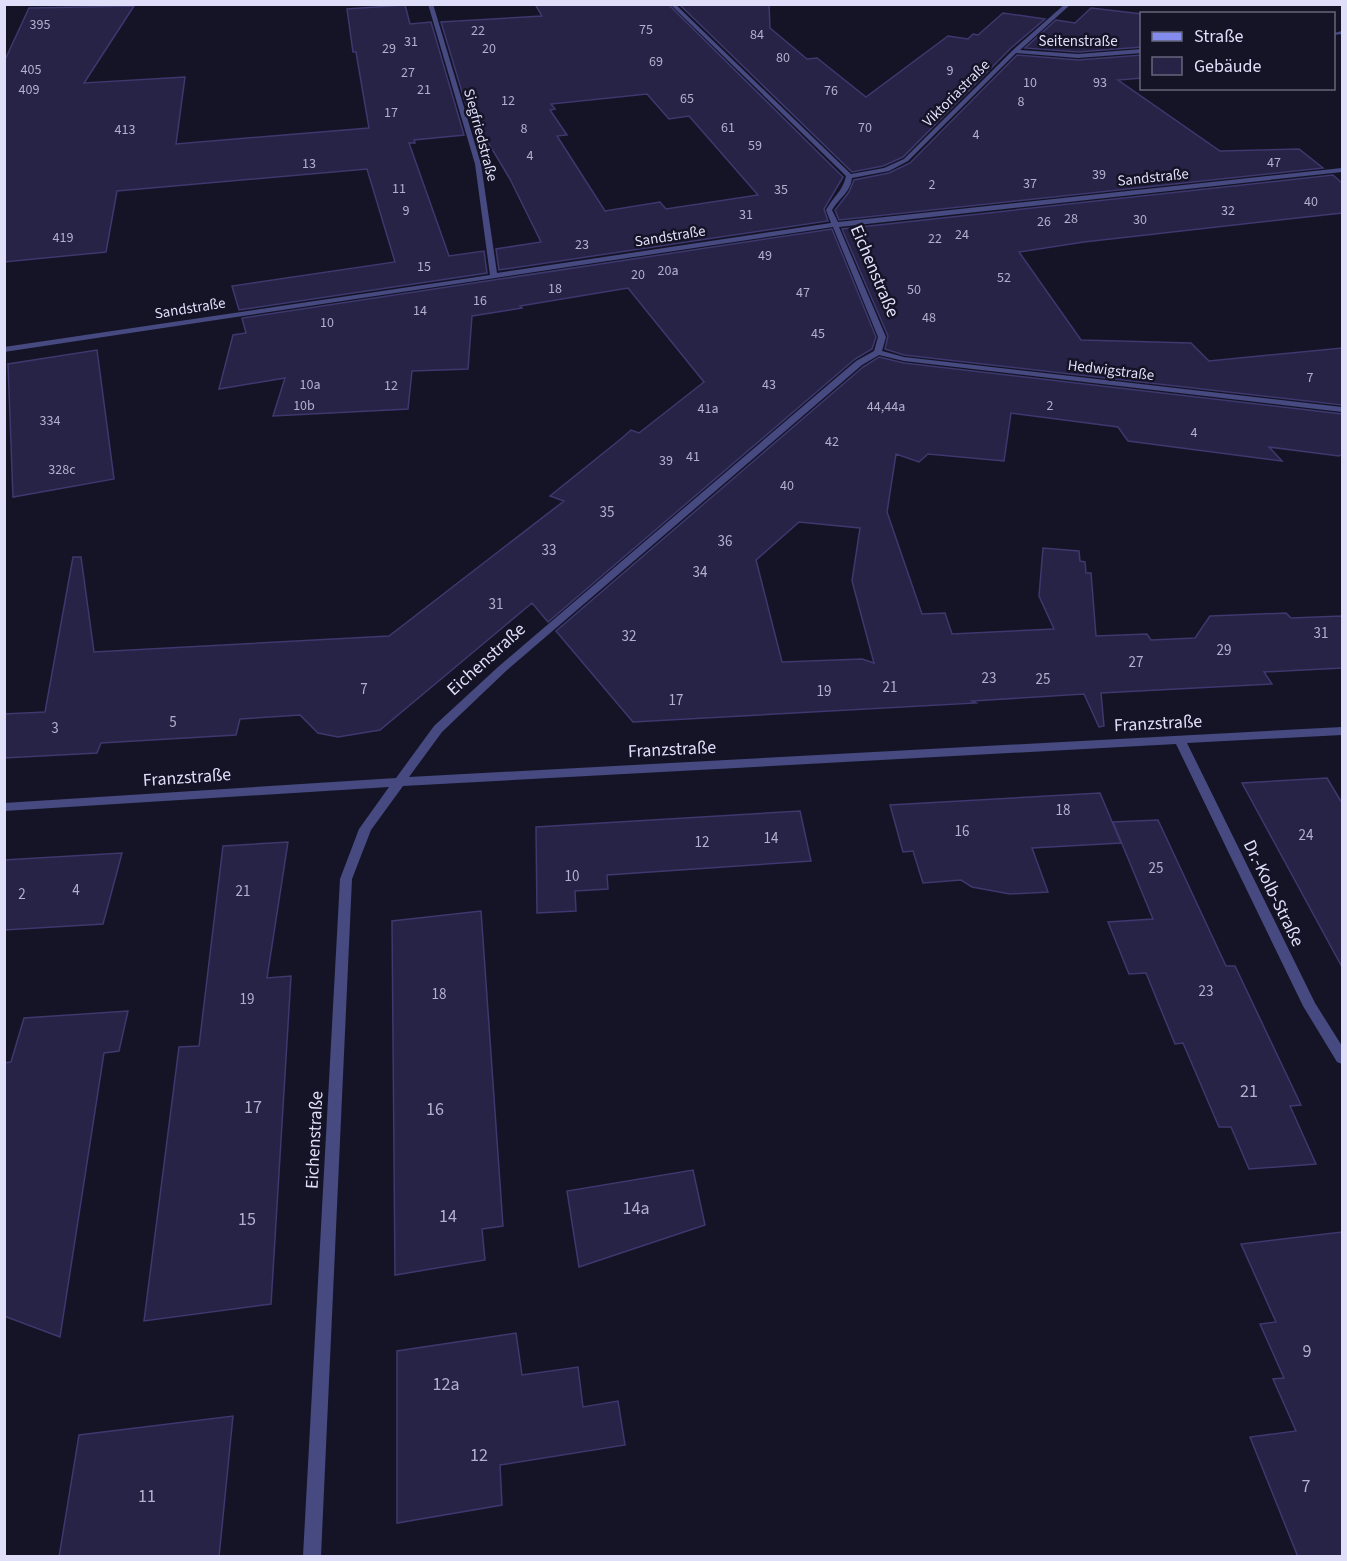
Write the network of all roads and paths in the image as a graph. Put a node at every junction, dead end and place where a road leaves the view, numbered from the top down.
1 (430, 4) edge
2 (672, 4) edge
3 (1069, 4) edge
4 (1015, 51) junction
5 (1140, 51) edge
6 (1342, 170) edge
7 (849, 176) junction
8 (834, 225) junction
9 (494, 276) junction
10 (4, 350) edge
11 (878, 352) junction
12 (1342, 410) edge
13 (1342, 731) edge
14 (1180, 740) junction
15 (398, 782) junction
16 (4, 807) edge
17 (1342, 1058) edge
18 (312, 1557) edge

1 - 9 street, Siegfriedstraße
2 - 7 street
3 - 4 street, Viktoriastraße
4 - 5 street, Seitenstraße
4 - 7 street, Viktoriastraße
6 - 8 street, Sandstraße
7 - 8 street, Eichenstraße
8 - 9 street, Sandstraße
8 - 11 street, Eichenstraße
9 - 10 street, Sandstraße
11 - 12 street, Hedwigstraße
11 - 15 street, Eichenstraße
13 - 14 street, Franzstraße
14 - 15 street, Franzstraße
14 - 17 street, Dr.-Kolb-Straße
15 - 16 street, Franzstraße
15 - 18 street, Eichenstraße

